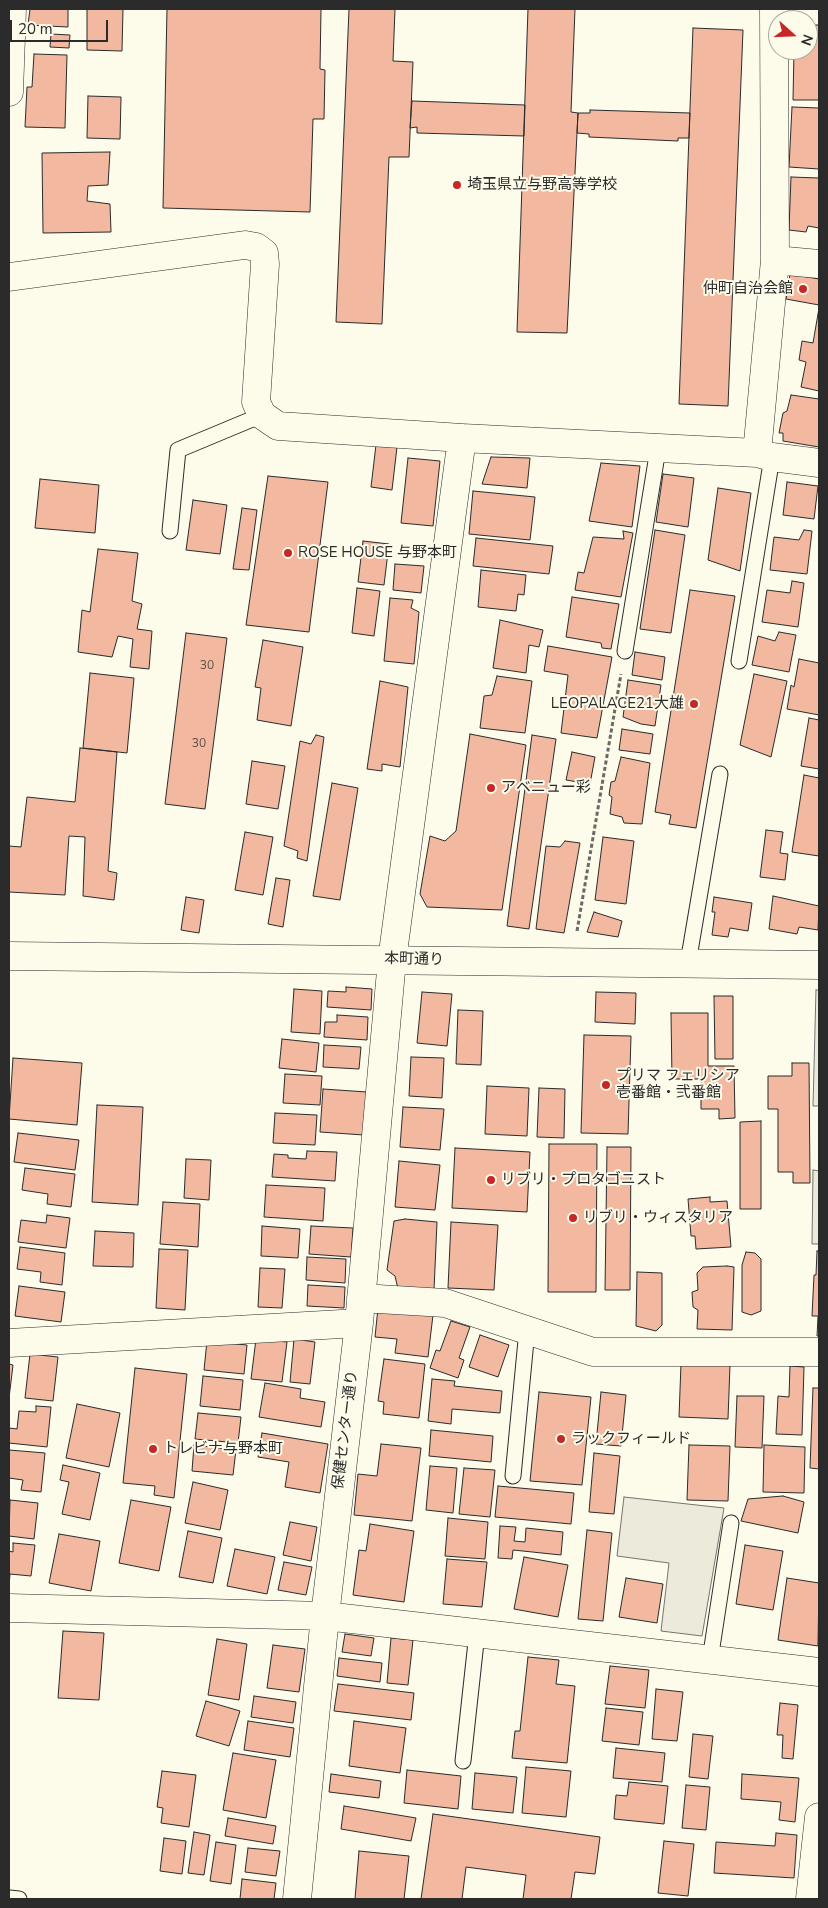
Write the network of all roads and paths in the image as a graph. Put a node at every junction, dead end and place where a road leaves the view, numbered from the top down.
1 (12, 9) edge
2 (774, 9) edge
3 (9, 92) edge
4 (775, 260) junction
5 (819, 264) edge
6 (9, 278) edge
7 (262, 415) junction
8 (462, 438) junction
9 (658, 449) junction
10 (765, 455) junction
11 (819, 463) edge
12 (170, 531) dead end
13 (625, 651) joint
14 (739, 661) dead end
15 (720, 774) dead end
16 (9, 956) edge
17 (392, 960) junction
18 (572, 962) junction
19 (688, 964) junction
20 (819, 965) edge
21 (360, 1310) junction
22 (527, 1330) junction
23 (9, 1343) edge
24 (819, 1352) edge
25 (513, 1476) dead end
26 (731, 1524) dead end
27 (9, 1608) edge
28 (325, 1616) junction
29 (477, 1633) junction
30 (710, 1660) junction
31 (819, 1672) edge
32 (463, 1761) dead end
33 (819, 1817) edge
34 (9, 1898) edge
35 (19, 1899) edge
36 (297, 1899) edge
37 (810, 1899) edge

1 - 3 street
2 - 4 street
4 - 5 street
4 - 10 street
6 - 7 street
7 - 8 street
7 - 12 lane
8 - 9 street
8 - 17 street, 保健センター通り
9 - 10 street
9 - 13 lane
10 - 11 street
10 - 14 lane
13 - 18 path
15 - 19 lane
16 - 17 street, 本町通り
17 - 18 street, 本町通り
17 - 21 street, 保健センター通り
18 - 19 street, 本町通り
19 - 20 street, 本町通り
21 - 22 street
21 - 23 street
21 - 28 street, 保健センター通り
22 - 24 street
22 - 25 lane
26 - 30 lane
27 - 28 street
28 - 29 street
28 - 36 street, 保健センター通り
29 - 30 street
29 - 32 lane
30 - 31 street
33 - 37 street
34 - 35 lane

